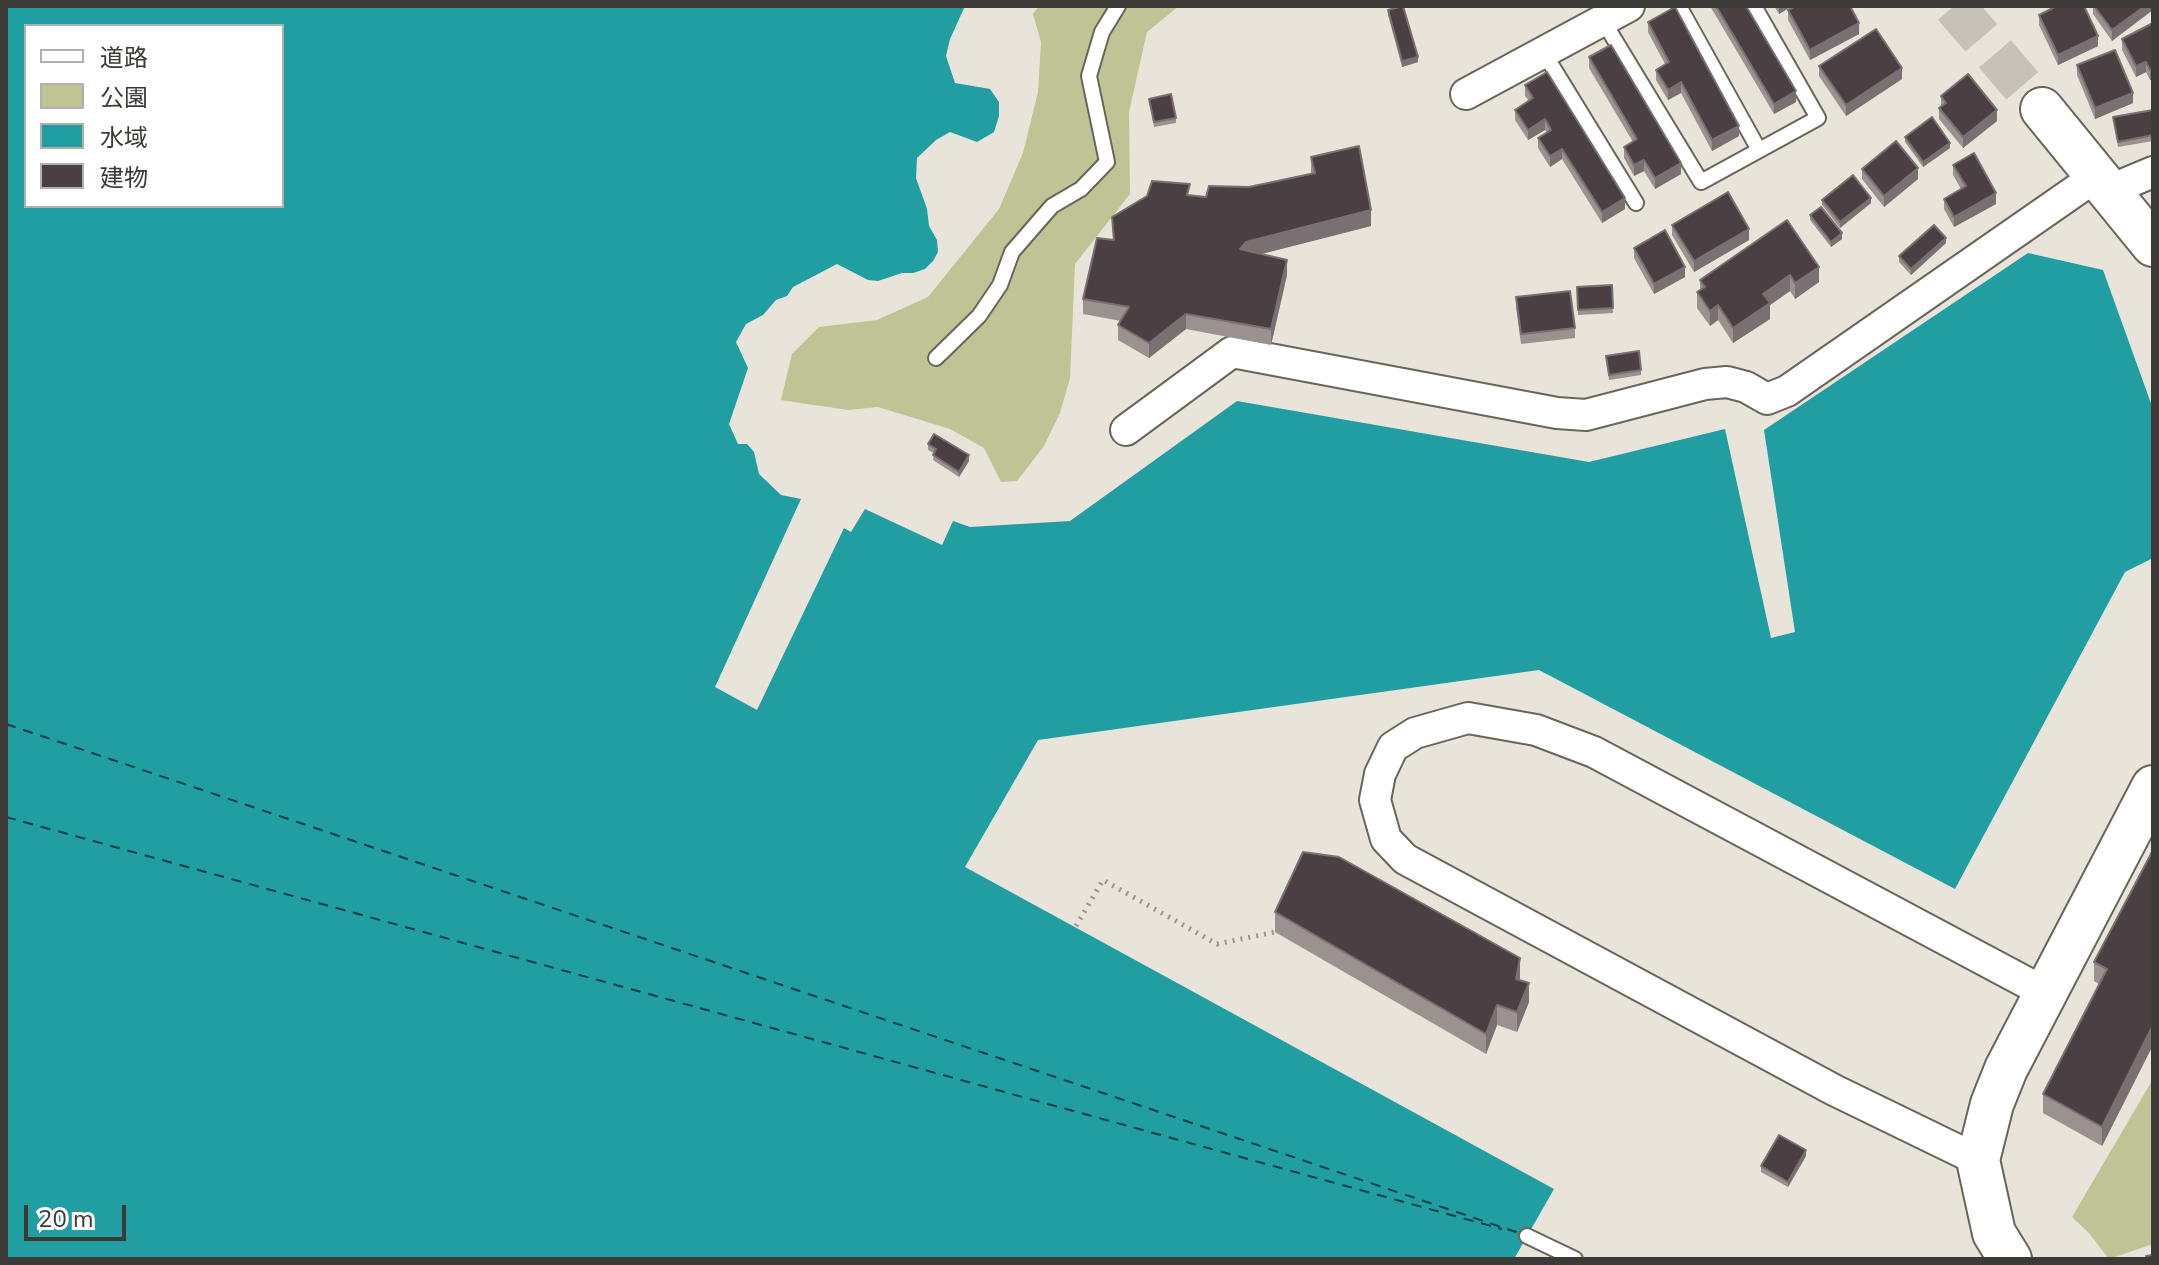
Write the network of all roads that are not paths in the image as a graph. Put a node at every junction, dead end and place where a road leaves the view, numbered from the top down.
1 (1118, 6) edge
2 (1679, 6) edge
3 (1754, 6) edge
4 (1615, 12) edge
5 (1544, 53) junction
6 (1466, 94) dead end
7 (2042, 109) tunnel mouth
8 (1759, 150) junction
9 (2153, 172) edge
10 (2104, 183) junction
11 (1636, 203) dead end
12 (2153, 245) edge
13 (936, 358) dead end
14 (1126, 430) dead end
15 (2153, 787) edge
16 (2046, 993) junction
17 (1978, 1160) junction
18 (1527, 1236) dead end
19 (1575, 1259) edge
20 (2010, 1259) edge

1 - 13 lane
2 - 8 lane
3 - 8 lane
4 - 5 street
4 - 8 lane
5 - 6 street
5 - 11 lane
7 - 10 street
9 - 10 street
10 - 12 street
10 - 14 street
15 - 16 street
16 - 17 street
16 - 17 street
17 - 20 street
18 - 19 lane

